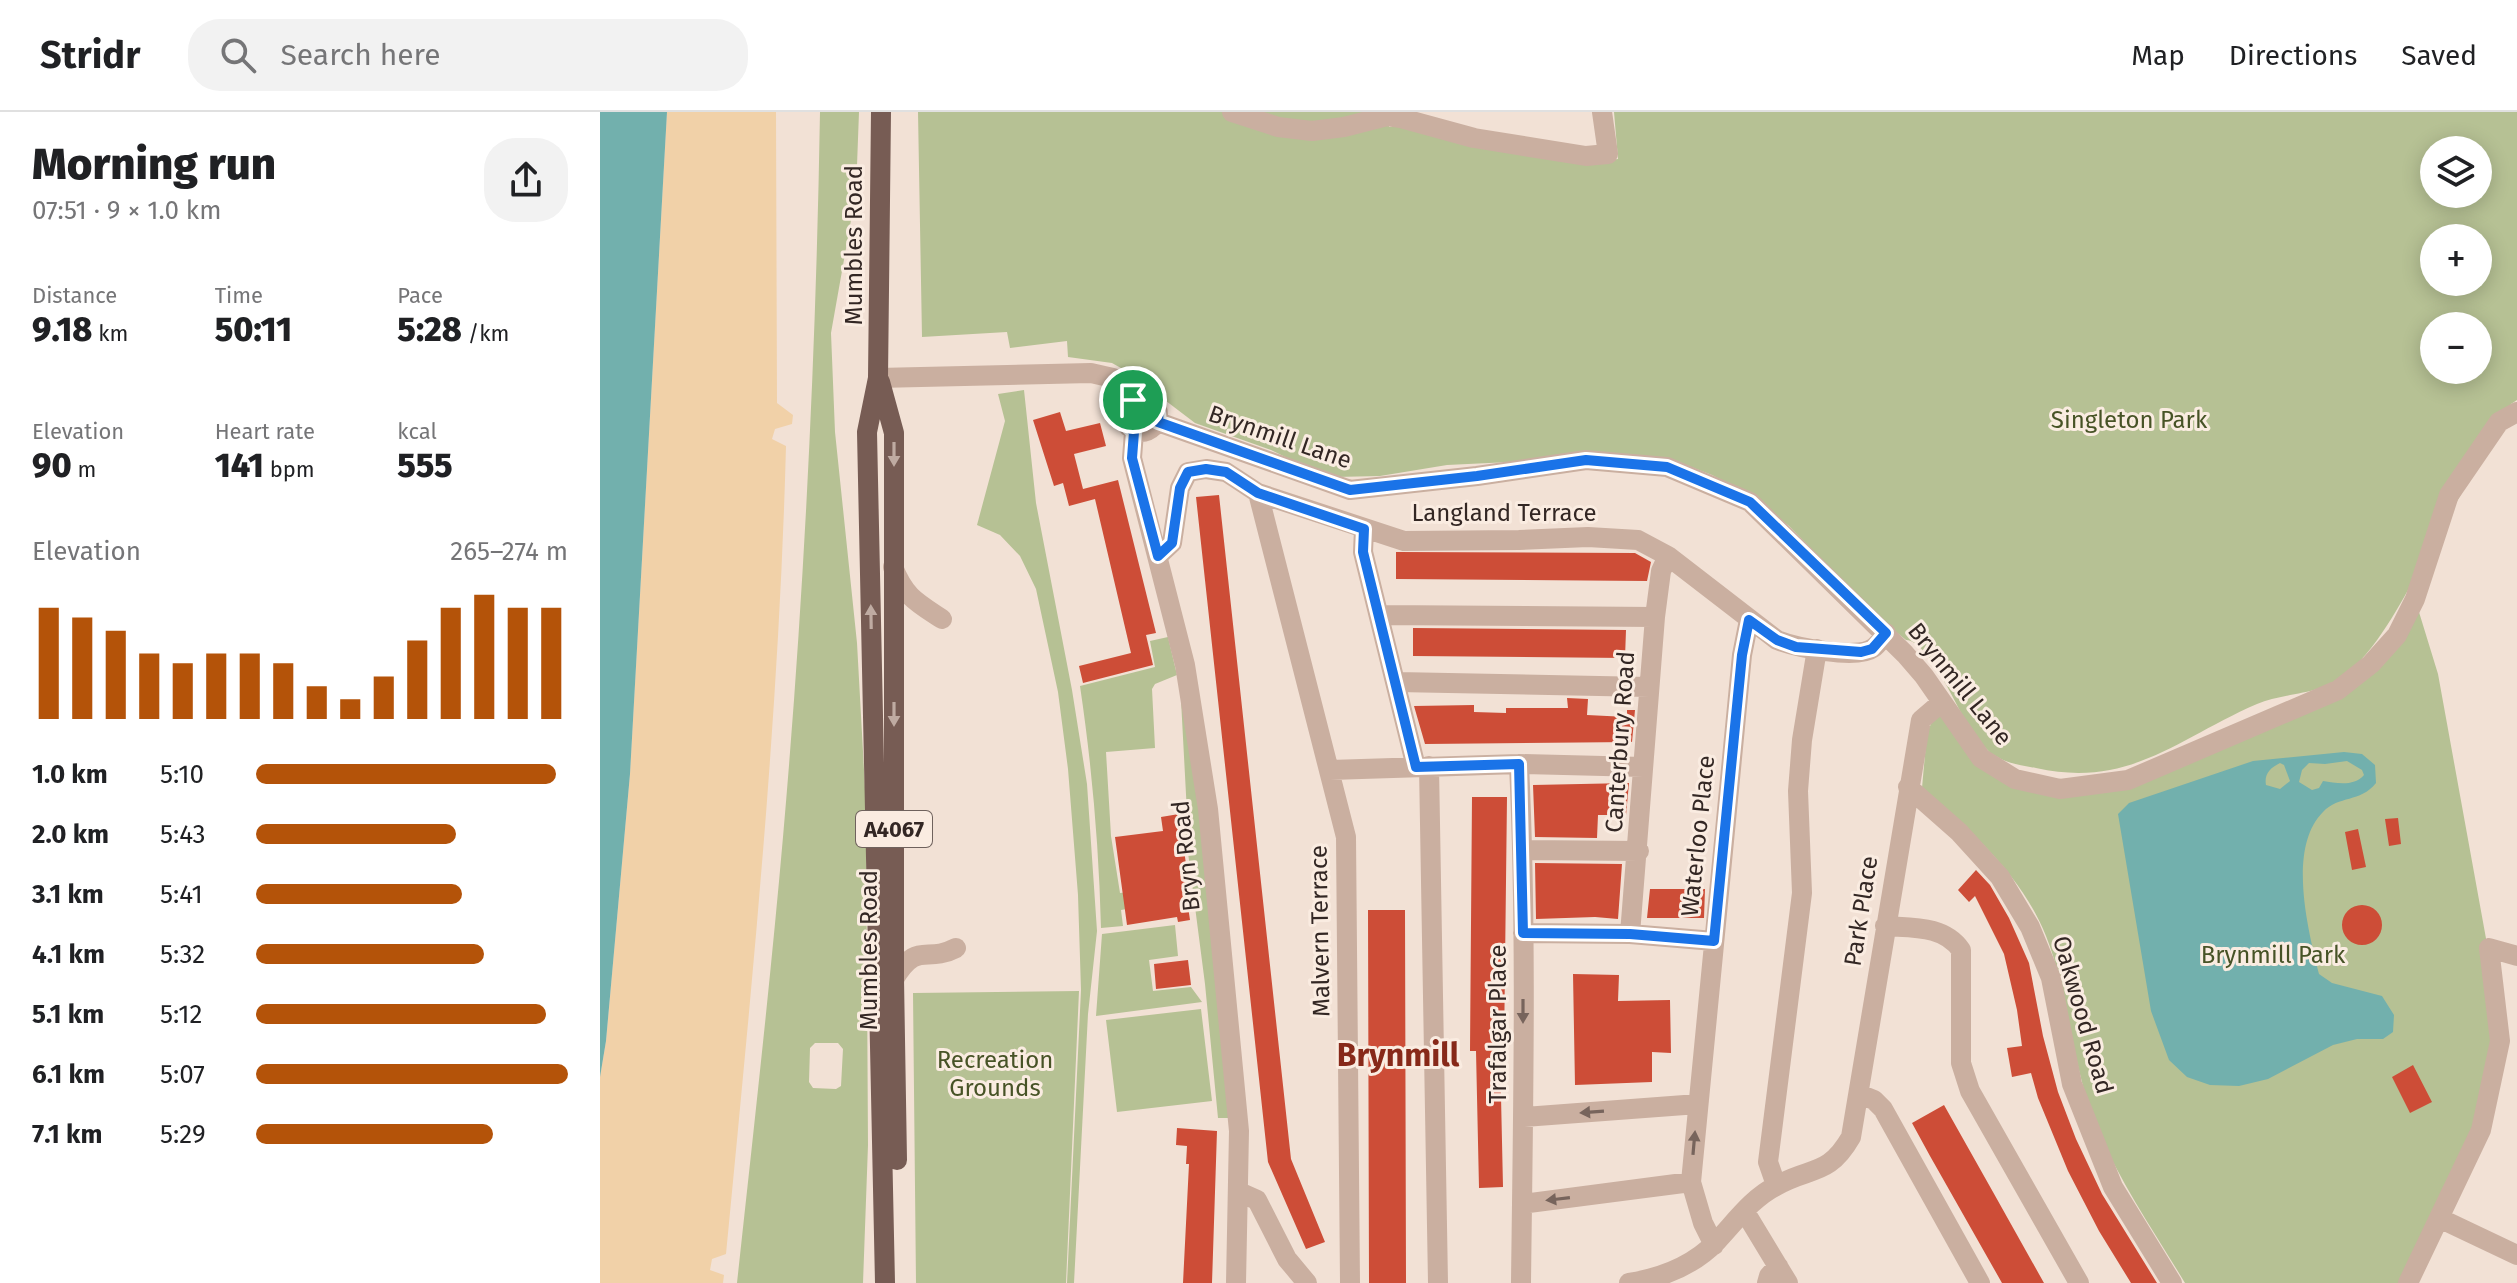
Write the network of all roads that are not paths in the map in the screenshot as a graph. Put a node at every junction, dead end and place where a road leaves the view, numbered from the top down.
1 (881, 112) edge
2 (1232, 112) edge
3 (1602, 112) edge
4 (878, 378) junction
5 (1133, 400) junction
6 (2517, 412) edge
7 (1158, 422) junction
8 (1134, 432) junction
9 (1258, 493) junction
10 (1364, 529) junction
11 (1158, 556) junction
12 (1668, 556) junction
13 (893, 567) junction
14 (1379, 615) junction
15 (1655, 617) junction
16 (942, 619) dead end
17 (1749, 620) junction
18 (1886, 633) junction
19 (1817, 649) junction
20 (1397, 682) junction
21 (1649, 687) junction
22 (1942, 702) junction
23 (1519, 764) junction
24 (1422, 767) junction
25 (1643, 767) junction
26 (1330, 770) junction
27 (1908, 787) junction
28 (1523, 850) junction
29 (1639, 851) junction
30 (1885, 926) junction
31 (1523, 933) junction
32 (1630, 934) junction
33 (1714, 941) junction
34 (956, 948) dead end
35 (2516, 954) edge
36 (894, 979) junction
37 (1859, 1094) junction
38 (1698, 1104) junction
39 (1524, 1117) junction
40 (1691, 1182) junction
41 (1776, 1185) junction
42 (1239, 1192) junction
43 (1522, 1204) junction
44 (1745, 1212) junction
45 (2439, 1218) junction
46 (1714, 1245) junction
47 (2517, 1255) edge
48 (1778, 1277) edge
49 (885, 1283) edge
50 (897, 1283) edge
51 (1236, 1283) edge
52 (1307, 1283) edge
53 (1350, 1283) edge
54 (1438, 1283) edge
55 (1521, 1283) edge
56 (1629, 1283) edge
57 (1980, 1283) edge
58 (2079, 1283) edge
59 (2172, 1283) edge
60 (2408, 1283) edge

1 - 4 main road, Mumbles Road / A4067
2 - 3 street
4 - 5 street, Brynmill Lane
4 -> 13 main road, Mumbles Road / A4067
49 -> 4 main road, Mumbles Road / A4067
5 - 7 street, Brynmill Lane
5 - 8 street
6 - 22 street, Brynmill Lane
7 - 8 street
7 - 18 street, Brynmill Lane
8 - 11 street, Bryn Road
9 - 10 street, Langland Terrace
9 - 11 street, Langland Terrace
9 - 26 street, Malvern Terrace
10 - 12 street, Langland Terrace
10 - 14 street
11 - 42 street, Bryn Road
12 - 15 street, Canterbury Road
12 - 17 street, Langland Terrace
13 - 16 street
13 -> 36 main road, Mumbles Road / A4067
14 - 15 street
14 - 20 street
15 - 21 street, Canterbury Road
17 - 19 street, Langland Terrace
17 - 33 street, Waterloo Place
18 - 19 street, Langland Terrace
18 - 22 street, Brynmill Lane
19 - 41 street
20 - 21 street
20 - 24 street
21 - 25 street, Canterbury Road
22 - 27 street, Park Place
23 - 24 street
23 - 25 street
23 - 28 street, Trafalgar Place
24 - 26 street
24 - 54 street
25 - 29 street, Canterbury Road
26 - 53 street, Malvern Terrace
27 - 30 street, Park Place
27 - 59 street, Oakwood Road
28 - 29 street
28 - 31 street, Trafalgar Place
29 - 32 street, Canterbury Road
30 - 37 street, Park Place
30 - 58 street
31 - 32 street
31 -> 39 street, Trafalgar Place
32 - 33 street
33 - 38 street, Waterloo Place
34 - 36 street
35 - 45 street
36 - 50 main road, Mumbles Road / A4067
37 - 41 street, Park Place
37 - 57 street
38 -> 39 street
40 -> 38 street, Waterloo Place
39 - 43 street, Trafalgar Place
40 -> 43 street
40 - 46 street, Waterloo Place
41 - 44 street
42 - 51 street, Bryn Road
42 - 52 street
43 - 55 street, Trafalgar Place
44 - 46 street
44 - 48 street
45 - 47 street
45 - 60 street
46 - 56 street

